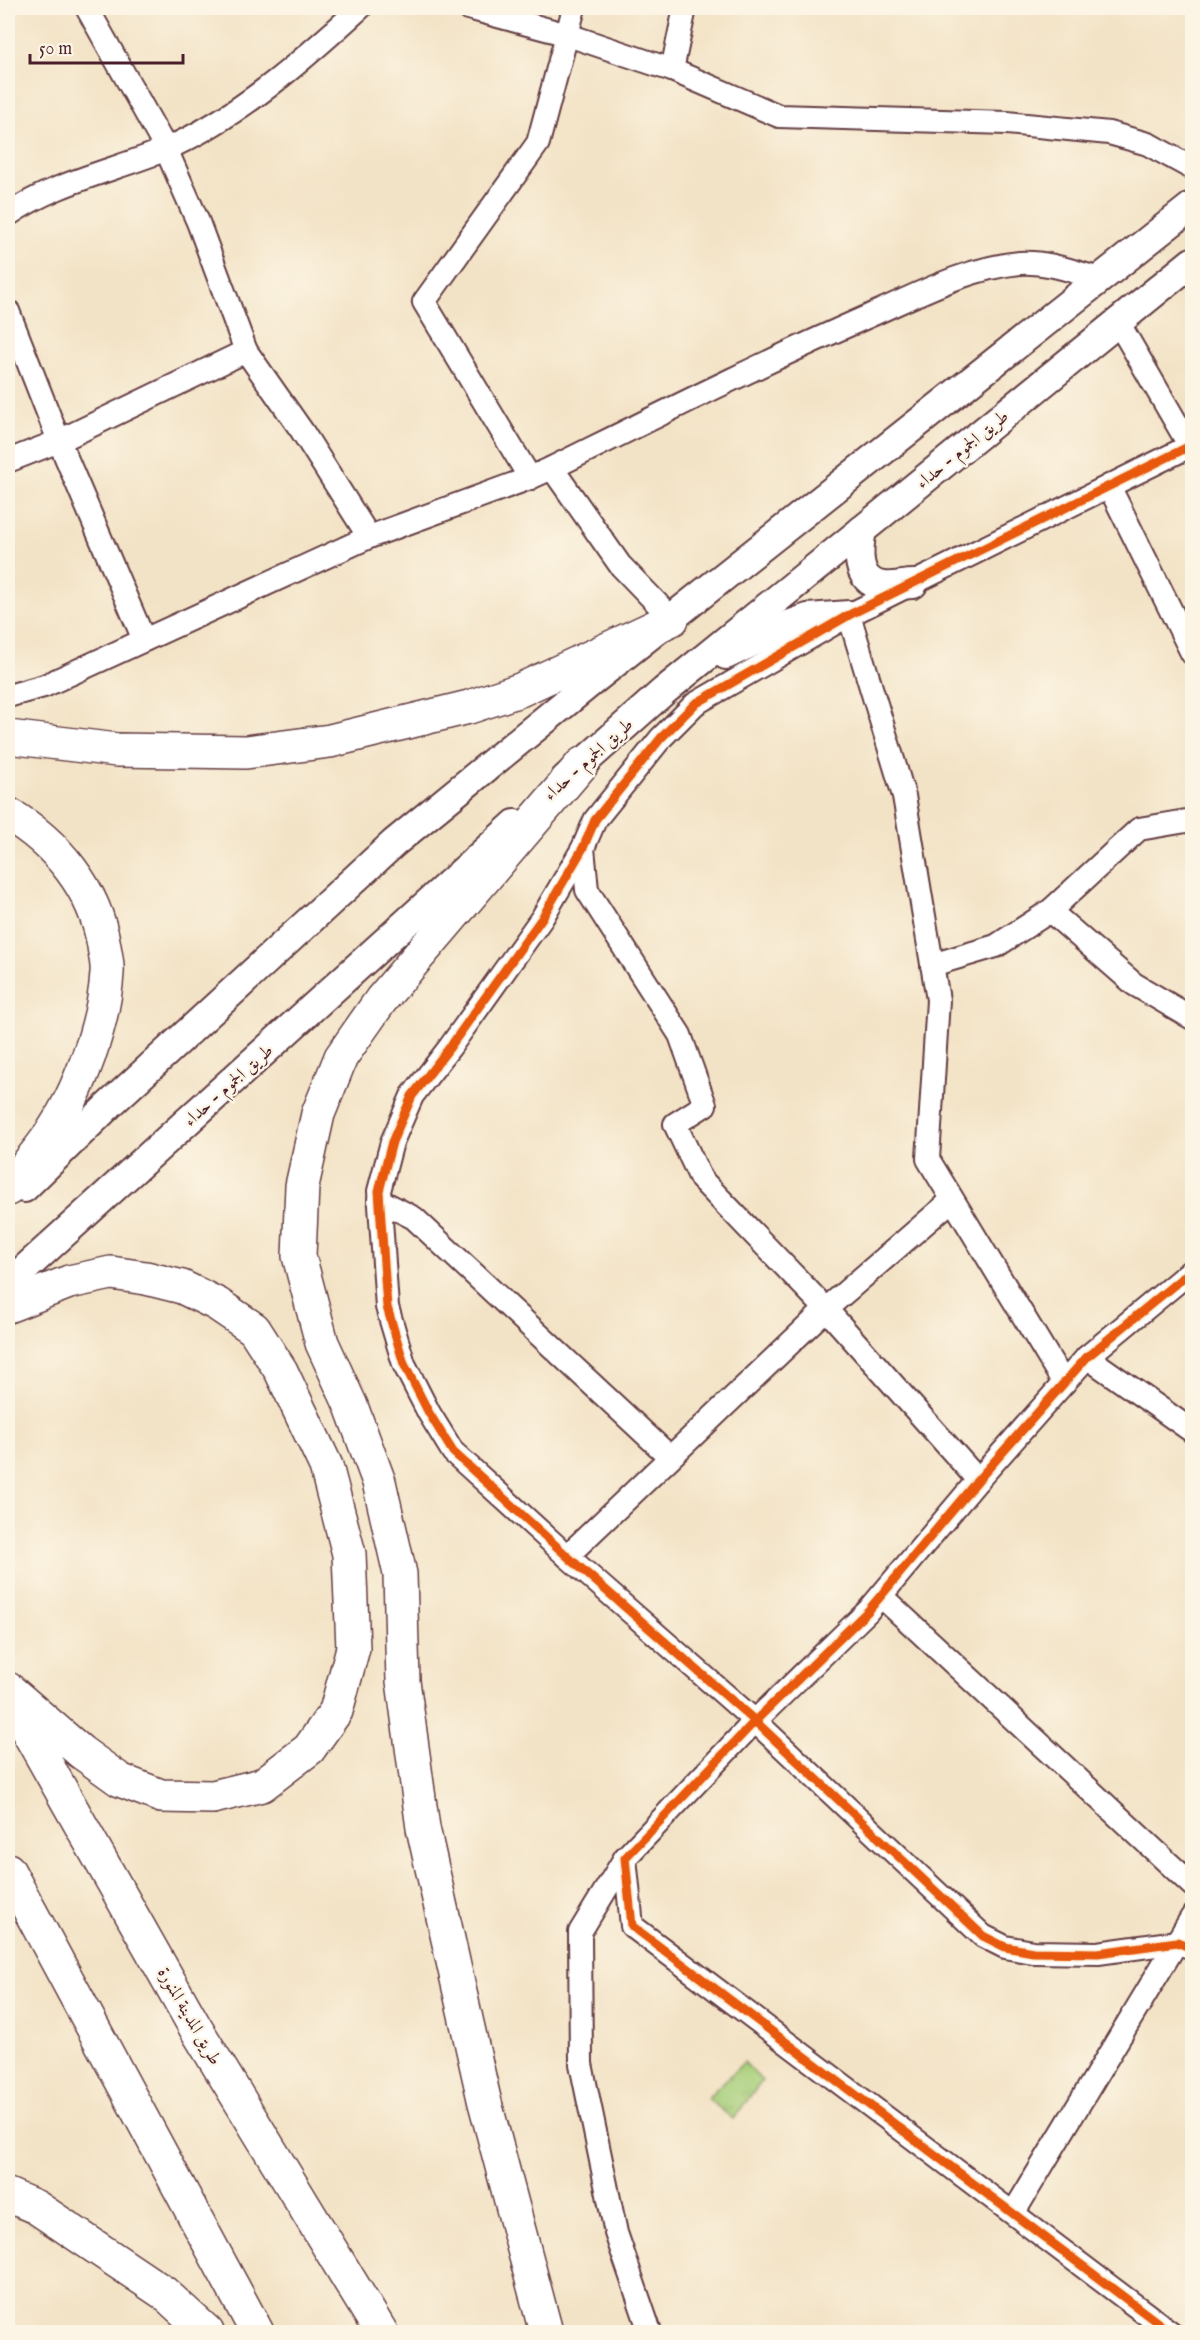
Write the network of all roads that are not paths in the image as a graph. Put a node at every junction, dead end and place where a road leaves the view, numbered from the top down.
1 (87, 8) edge
2 (360, 8) edge
3 (468, 8) edge
4 (574, 8) edge
5 (686, 8) edge
6 (568, 35) junction
7 (672, 70) junction
8 (166, 149) junction
9 (1192, 168) edge
10 (1192, 206) edge
11 (8, 215) edge
12 (1192, 262) edge
13 (1100, 279) junction
14 (8, 311) edge
15 (1118, 322) junction
16 (246, 351) junction
17 (59, 441) junction
18 (1192, 447) edge
19 (8, 461) edge
20 (552, 468) junction
21 (530, 478) junction
22 (1109, 486) junction
23 (862, 530) junction
24 (369, 537) junction
25 (913, 584) junction
26 (849, 615) junction
27 (672, 619) junction
28 (144, 640) junction
29 (1192, 653) edge
30 (681, 678) junction
31 (8, 696) edge
32 (8, 737) edge
33 (582, 764) junction
34 (8, 814) edge
35 (1192, 820) edge
36 (584, 848) junction
37 (1050, 912) junction
38 (932, 965) junction
39 (1192, 1018) edge
40 (8, 1189) edge
41 (379, 1200) junction
42 (952, 1200) junction
43 (8, 1203) edge
44 (1192, 1270) edge
45 (8, 1284) edge
46 (8, 1306) edge
47 (826, 1309) junction
48 (1087, 1357) junction
49 (1064, 1383) junction
50 (1192, 1431) edge
51 (670, 1457) junction
52 (978, 1480) junction
53 (567, 1556) junction
54 (881, 1596) junction
55 (8, 1689) edge
56 (8, 1695) edge
57 (755, 1721) junction
58 (625, 1858) junction
59 (8, 1870) edge
60 (1192, 1886) edge
61 (1192, 1917) edge
62 (1185, 1945) edge
63 (8, 2195) edge
64 (1014, 2212) junction
65 (207, 2332) edge
66 (257, 2332) edge
67 (381, 2332) edge
68 (546, 2332) edge
69 (650, 2332) edge
70 (1170, 2332) edge

1 - 8 street
2 - 8 street
3 - 6 street
4 - 6 street
5 - 7 street
6 - 7 street
6 - 21 street
7 - 9 street
8 - 11 street
8 - 16 street
10 - 13 main road
12 - 15 main road, طريق الجموم - حداء
13 - 20 street
13 - 27 main road
14 - 17 street
15 - 18 street
15 - 23 main road, طريق الجموم - حداء
16 - 17 street
16 - 24 street
17 - 19 street
17 - 28 street
18 - 22 street
20 - 21 street
20 - 27 street
21 - 24 street
22 - 25 street
22 - 29 street
23 - 25 main road
23 - 30 main road, طريق الجموم - حداء
24 - 28 street
25 - 26 street
26 - 30 main road
26 - 36 street
26 - 38 street
27 - 32 highway
27 - 43 main road
28 - 31 street
30 - 33 main road, طريق الجموم - حداء
33 - 45 main road, طريق الجموم - حداء
33 - 68 highway
34 - 40 highway
35 - 37 street
36 - 41 street
36 - 47 street
37 - 38 street
37 - 39 street
38 - 42 street
41 - 51 street
41 - 53 street
42 - 47 street
42 - 49 street
44 - 48 street
46 - 55 highway
47 - 51 street
47 - 52 street
48 - 49 street
48 - 50 street
49 - 52 street
51 - 53 street
52 - 54 street
53 - 57 street
54 - 57 street
54 - 60 street
56 - 67 highway, طريق المدينة المنورة
57 - 58 street
57 - 62 street
58 - 64 street
58 - 69 street
59 - 66 highway
61 - 62 street
62 - 64 street
63 - 65 highway
64 - 70 street

